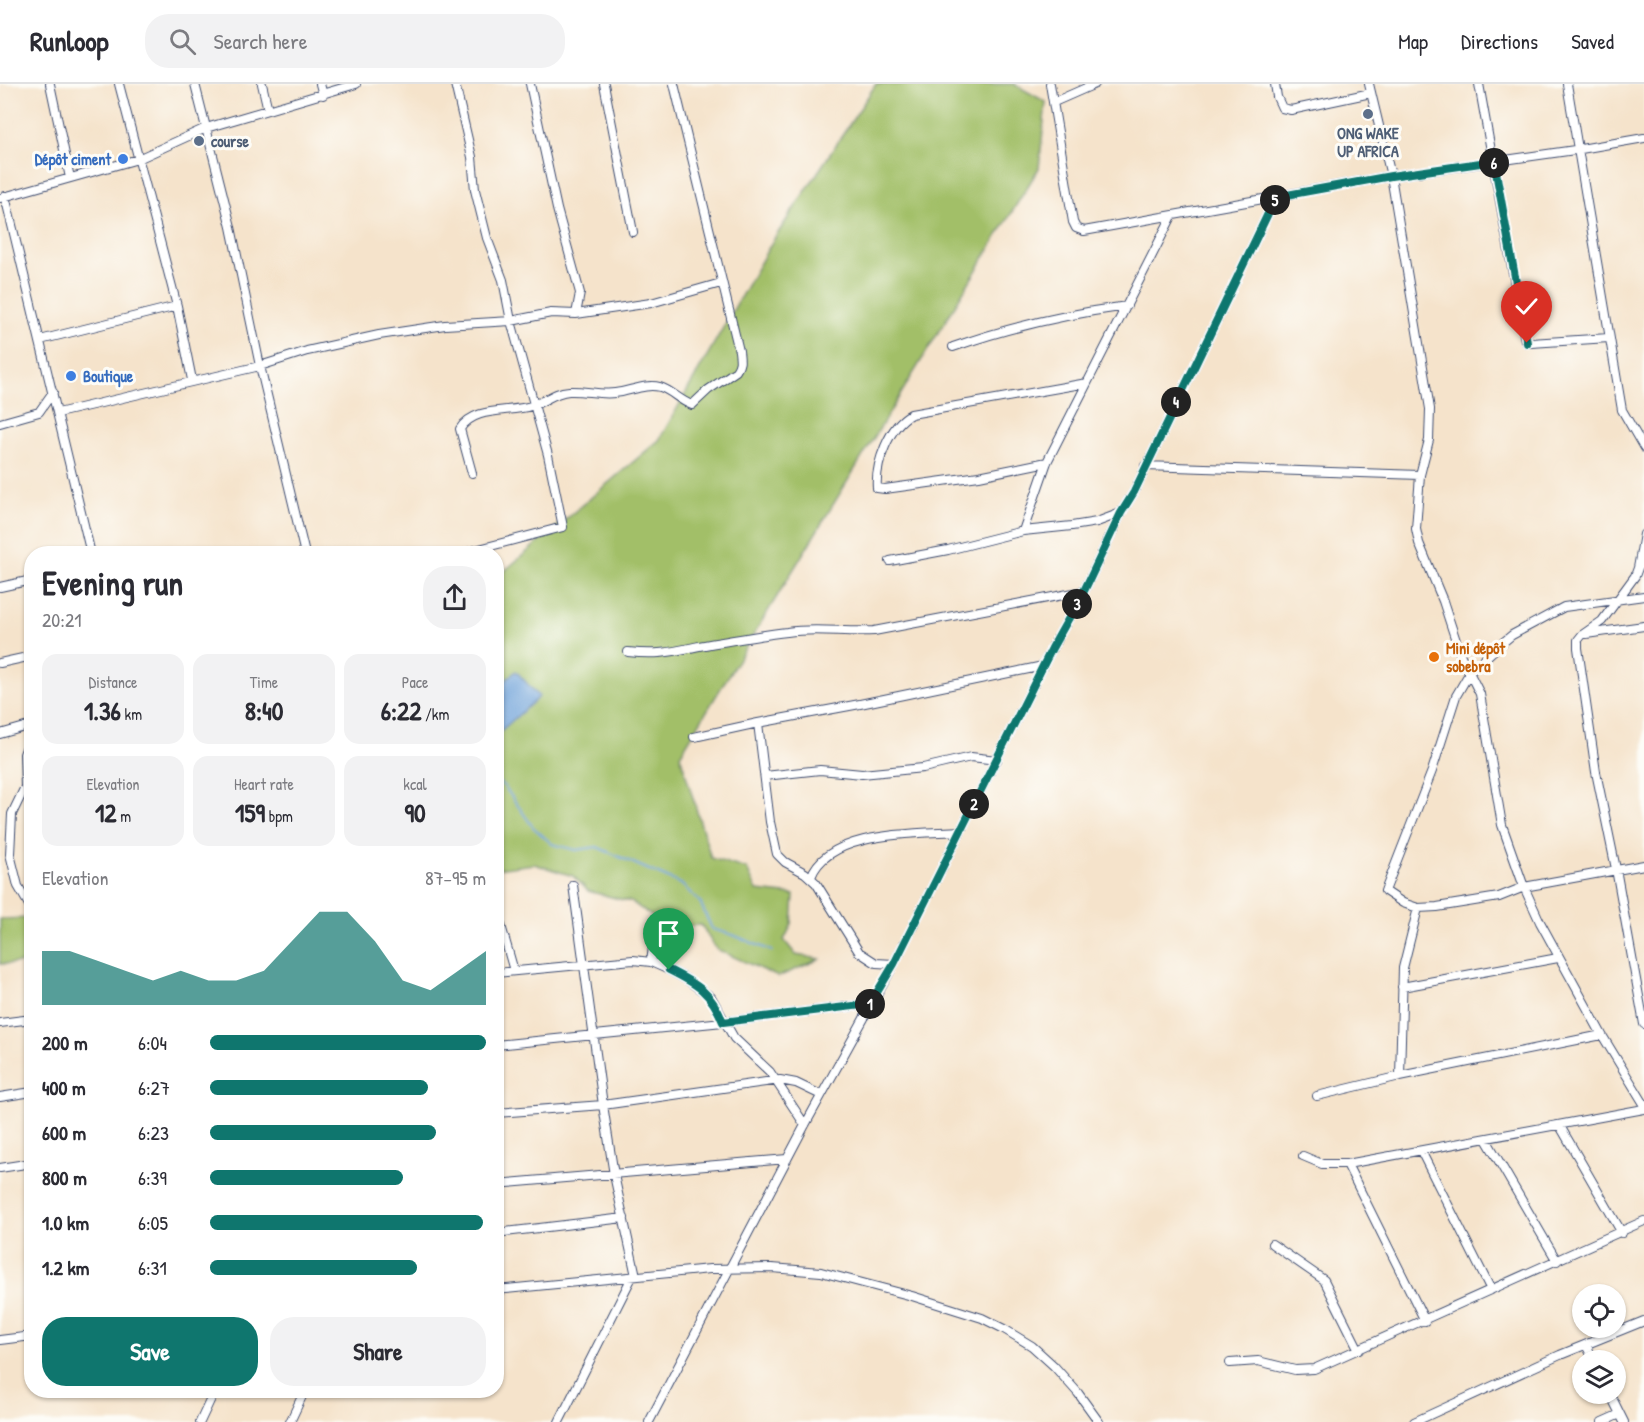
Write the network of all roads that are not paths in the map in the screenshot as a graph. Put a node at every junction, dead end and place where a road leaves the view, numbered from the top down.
1 (50, 84) edge
2 (119, 84) edge
3 (195, 84) edge
4 (262, 84) edge
5 (320, 84) edge
6 (356, 84) edge
7 (455, 84) edge
8 (530, 84) edge
9 (604, 84) edge
10 (674, 84) edge
11 (1050, 84) edge
12 (1095, 84) edge
13 (1275, 84) edge
14 (1370, 84) edge
15 (1479, 84) edge
16 (1567, 84) edge
17 (1371, 93) junction
18 (323, 95) junction
19 (1054, 102) junction
20 (268, 110) junction
21 (206, 128) junction
22 (1644, 138) edge
23 (1579, 149) junction
24 (138, 159) junction
25 (1494, 161) junction
26 (1391, 176) junction
27 (70, 178) junction
28 (3, 197) edge
29 (1276, 197) junction
30 (1172, 216) junction
31 (633, 232) dead end
32 (721, 283) junction
33 (177, 306) junction
34 (1126, 306) junction
35 (576, 314) junction
36 (510, 321) junction
37 (1609, 338) junction
38 (40, 340) junction
39 (953, 347) dead end
40 (260, 366) junction
41 (192, 380) junction
42 (1087, 383) junction
43 (53, 392) junction
44 (534, 406) junction
45 (58, 413) junction
46 (0, 423) edge
47 (1644, 448) edge
48 (1047, 462) junction
49 (1145, 466) junction
50 (472, 473) dead end
51 (1420, 475) junction
52 (1121, 513) junction
53 (1023, 531) junction
54 (1644, 535) edge
55 (89, 546) edge
56 (303, 546) edge
57 (490, 546) edge
58 (891, 561) dead end
59 (24, 582) edge
60 (0, 587) edge
61 (1084, 591) junction
62 (1644, 596) edge
63 (1620, 600) junction
64 (1644, 626) edge
65 (1582, 635) junction
66 (628, 652) dead end
67 (24, 658) edge
68 (0, 663) edge
69 (1043, 666) junction
70 (1470, 672) junction
71 (758, 723) junction
72 (24, 727) edge
73 (0, 734) edge
74 (694, 736) dead end
75 (997, 760) junction
76 (765, 776) junction
77 (24, 789) edge
78 (960, 831) junction
79 (1644, 865) edge
80 (1616, 869) junction
81 (811, 877) junction
82 (573, 885) dead end
83 (1524, 887) junction
84 (24, 896) edge
85 (1418, 908) junction
86 (656, 925) dead end
87 (504, 936) edge
88 (1558, 958) junction
89 (651, 962) junction
90 (584, 964) junction
91 (894, 964) junction
92 (514, 971) junction
93 (504, 972) edge
94 (1402, 987) junction
95 (870, 1004) junction
96 (24, 1020) edge
97 (723, 1022) junction
98 (0, 1023) edge
99 (1644, 1024) edge
100 (593, 1035) junction
101 (1602, 1035) junction
102 (504, 1044) edge
103 (1400, 1076) junction
104 (776, 1080) junction
105 (24, 1093) edge
106 (821, 1095) junction
107 (1317, 1096) dead end
108 (0, 1097) edge
109 (1644, 1104) edge
110 (603, 1105) junction
111 (1644, 1109) edge
112 (504, 1112) edge
113 (805, 1125) junction
114 (1560, 1126) junction
115 (1486, 1139) junction
116 (1421, 1151) junction
117 (1303, 1156) dead end
118 (787, 1160) junction
119 (24, 1164) edge
120 (1347, 1164) junction
121 (0, 1167) edge
122 (614, 1175) junction
123 (504, 1183) edge
124 (624, 1218) junction
125 (1644, 1221) edge
126 (504, 1232) edge
127 (1622, 1233) junction
128 (1272, 1244) dead end
129 (1557, 1261) junction
130 (729, 1269) junction
131 (634, 1277) junction
132 (504, 1288) edge
133 (1491, 1290) junction
134 (1425, 1321) junction
135 (1644, 1321) edge
136 (24, 1337) edge
137 (0, 1340) edge
138 (1586, 1345) junction
139 (1359, 1350) junction
140 (1589, 1350) edge
141 (1230, 1363) dead end
142 (212, 1398) edge
143 (301, 1398) edge
144 (1615, 1404) edge
145 (1622, 1418) edge
146 (201, 1422) edge
147 (290, 1422) edge
148 (559, 1422) edge
149 (649, 1422) edge
150 (1099, 1422) edge
151 (1414, 1422) edge
152 (1602, 1422) edge

1 - 27 street
2 - 24 street
3 - 21 street
4 - 20 street
5 - 18 street
6 - 18 street
7 - 36 street
8 - 35 street
9 - 31 street
10 - 32 street
11 - 19 street
12 - 19 street
13 - 17 street
14 - 17 street
15 - 25 street
16 - 23 street
17 - 26 street
18 - 20 street
19 - 30 street
20 - 21 street
21 - 24 street
21 - 40 street
22 - 23 street
23 - 25 street
23 - 37 street
24 - 27 street
24 - 33 street
25 - 26 street
25 - 37 street
26 - 29 street
26 - 51 street
27 - 28 street
28 - 38 street
29 - 30 street
29 - 49 street
30 - 34 street
32 - 35 street
32 - 44 street
33 - 38 street
33 - 41 street
34 - 39 street
34 - 42 street
35 - 36 street
36 - 40 street
36 - 44 street
37 - 47 street
38 - 43 street
40 - 41 street
40 - 56 street
41 - 45 street
42 - 48 street
42 - 48 street
43 - 45 street
43 - 46 street
44 - 50 street
44 - 57 street
45 - 55 street
48 - 53 street
49 - 51 street
49 - 52 street
51 - 70 street
52 - 53 street
52 - 61 street
53 - 58 street
54 - 63 street
59 - 60 street
61 - 66 street
61 - 69 street
62 - 63 street
63 - 65 street
63 - 70 street
64 - 65 street
65 - 80 street
67 - 68 street
69 - 71 street
69 - 75 street
70 - 83 street
70 - 85 street
71 - 74 street
71 - 76 street
72 - 73 street
75 - 76 street
75 - 78 street
76 - 81 street
77 - 84 street
78 - 81 street
78 - 91 street
79 - 80 street
80 - 83 street
80 - 99 street
81 - 91 street
82 - 90 street
83 - 85 street
83 - 88 street
85 - 94 street
86 - 89 street
87 - 92 street
88 - 94 street
88 - 101 street
89 - 90 street
89 - 97 street
90 - 92 street
90 - 100 street
91 - 95 street
92 - 93 street
94 - 103 street
95 - 97 street
95 - 106 street
96 - 98 street
97 - 100 street
97 - 104 street
100 - 102 street
100 - 110 street
101 - 103 street
101 - 109 street
103 - 107 street
104 - 106 street
104 - 110 street
104 - 113 street
105 - 108 street
106 - 113 street
110 - 112 street
110 - 122 street
111 - 114 street
113 - 118 street
114 - 115 street
114 - 127 street
115 - 116 street
115 - 129 street
116 - 120 street
116 - 133 street
117 - 120 street
118 - 122 street
118 - 130 street
119 - 121 street
120 - 134 street
122 - 123 street
122 - 124 street
124 - 126 street
124 - 131 street
125 - 127 street
127 - 129 street
128 - 139 street
129 - 133 street
130 - 131 street
130 - 149 street
130 - 150 street
131 - 132 street
131 - 148 street
133 - 134 street
134 - 139 street
135 - 138 street
136 - 137 street
138 - 140 street
138 - 151 street
139 - 141 street
142 - 146 street
143 - 147 street
144 - 145 street
145 - 152 street

